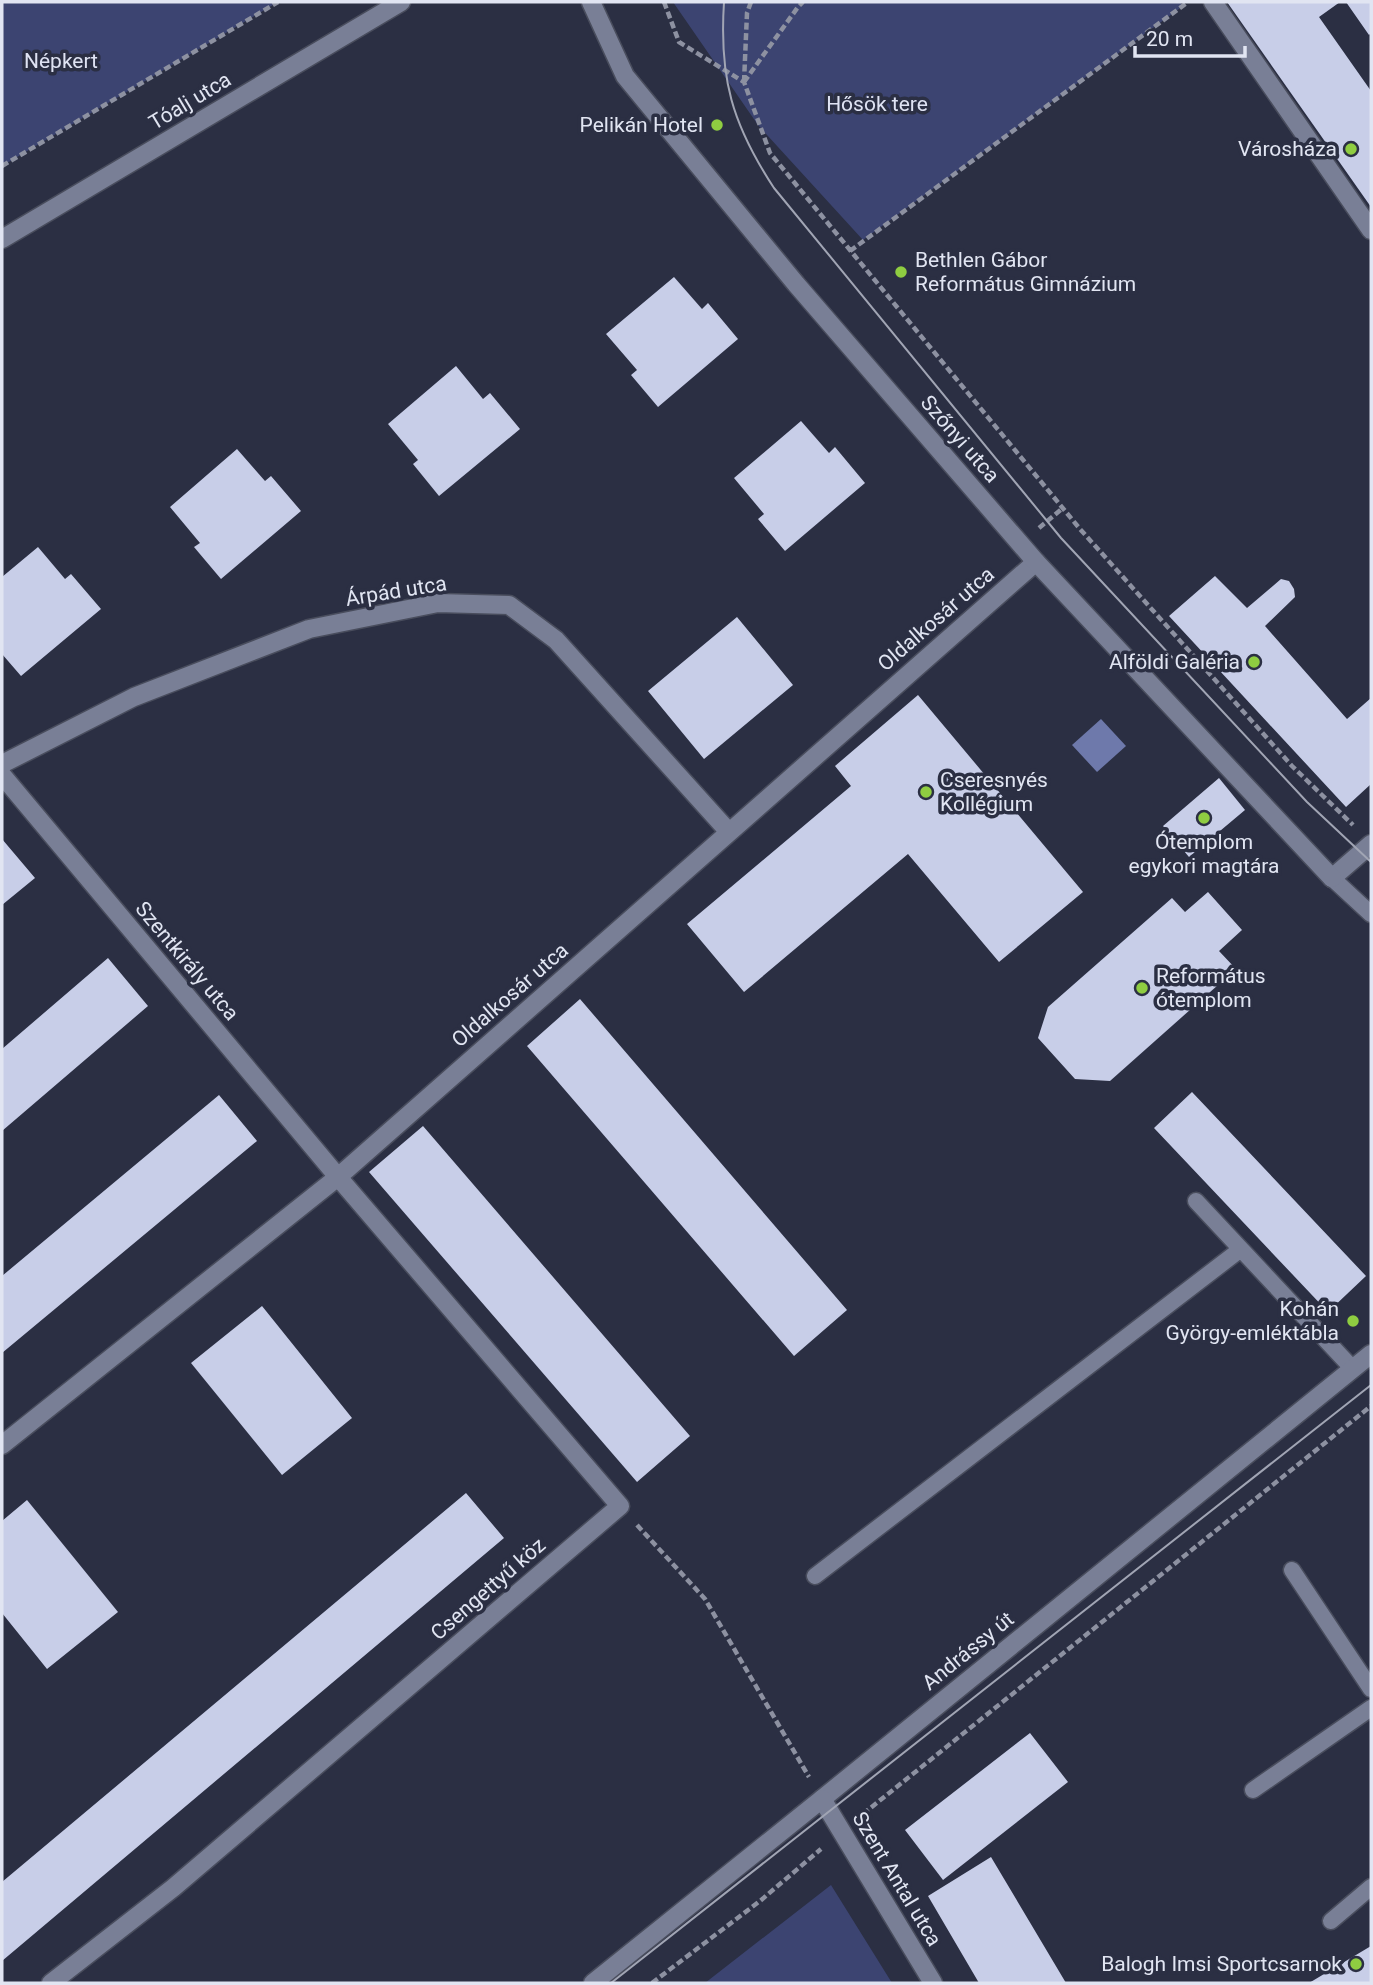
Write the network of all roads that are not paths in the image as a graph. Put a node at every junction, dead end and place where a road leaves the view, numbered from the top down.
1 (401, 2) edge
2 (591, 2) edge
3 (1213, 2) edge
4 (1371, 230) edge
5 (2, 239) edge
6 (1035, 562) junction
7 (2, 764) edge
8 (2, 775) edge
9 (729, 832) junction
10 (1366, 839) edge
11 (1332, 878) junction
12 (1371, 914) edge
13 (338, 1177) junction
14 (1196, 1201) dead end
15 (1241, 1249) junction
16 (1371, 1354) edge
17 (1353, 1369) junction
18 (2, 1445) edge
19 (1292, 1570) dead end
20 (815, 1576) dead end
21 (1371, 1689) edge
22 (1371, 1708) edge
23 (1253, 1790) dead end
24 (821, 1799) junction
25 (1371, 1887) edge
26 (1331, 1921) dead end
27 (51, 1983) edge
28 (593, 1983) edge
29 (933, 1983) edge

1 - 5 street, Tóalj utca
2 - 6 street, Szőnyi utca
3 - 4 street
6 - 9 street, Oldalkosár utca
6 - 11 street, Szőnyi utca
7 - 9 street, Árpád utca
8 - 13 street, Szentkirály utca
9 - 13 street, Oldalkosár utca
10 - 11 street
11 - 12 lane
13 - 18 street, Oldalkosár utca
13 - 27 street, Csengettyű köz
14 - 15 lane
15 - 17 lane
15 - 20 lane
16 - 17 street, Andrássy út
17 - 24 street, Andrássy út
19 - 21 lane
22 - 23 lane
24 - 28 street, Andrássy út
24 - 29 street, Szent Antal utca
25 - 26 lane

